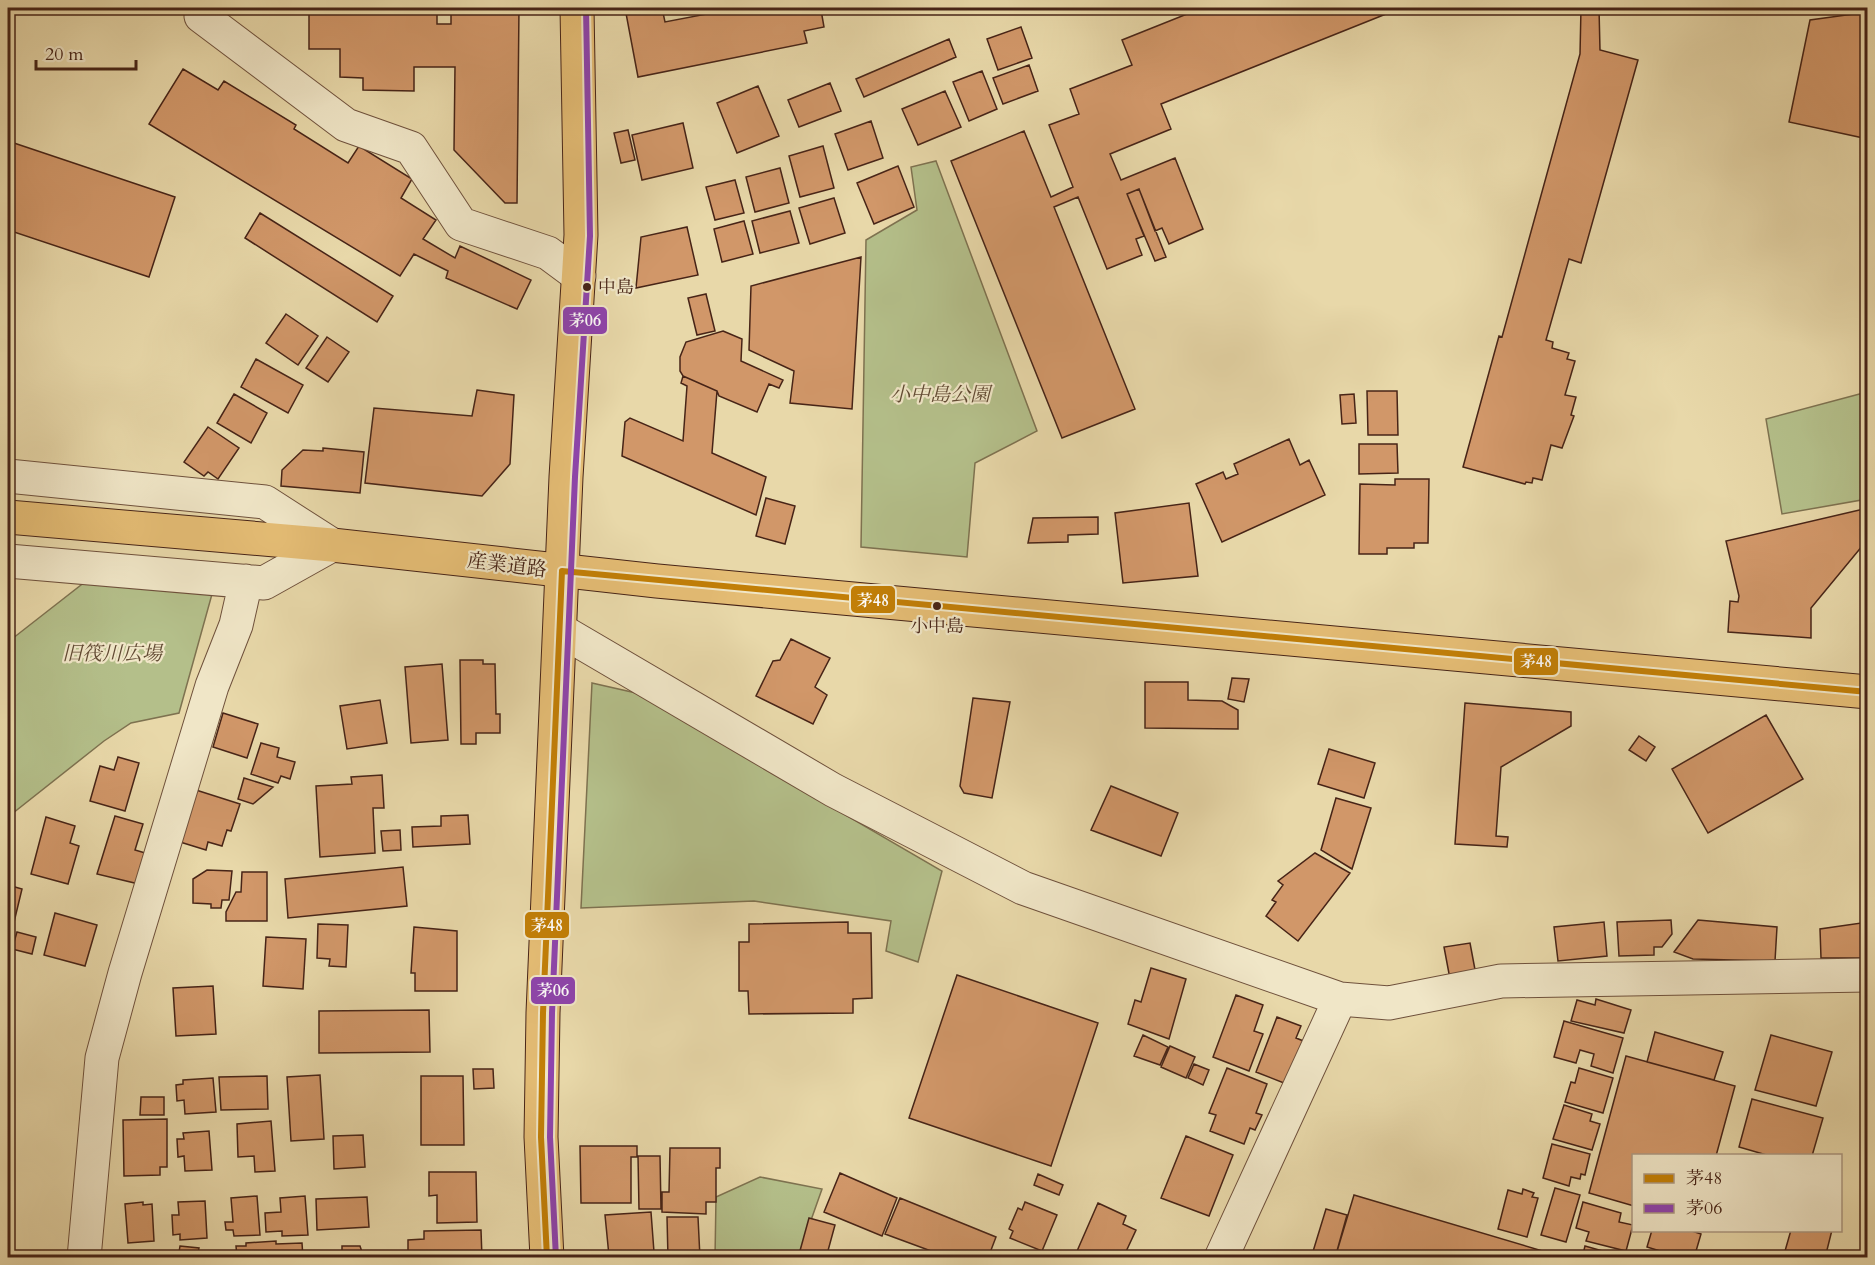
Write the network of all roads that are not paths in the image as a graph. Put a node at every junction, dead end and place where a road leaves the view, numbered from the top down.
1 (577, 8) edge
2 (201, 16) dead end
3 (579, 276) junction
4 (8, 476) edge
5 (8, 517) edge
6 (332, 545) junction
7 (8, 561) edge
8 (562, 571) junction
9 (246, 581) junction
10 (560, 630) junction
11 (1868, 692) edge
12 (1868, 975) edge
13 (1340, 999) junction
14 (84, 1257) edge
15 (547, 1257) edge
16 (1221, 1257) edge

1 - 3 main road
2 - 3 street
3 - 8 main road
4 - 6 street
5 - 6 main road, 産業道路
6 - 8 main road, 産業道路
6 - 9 street
7 - 9 street
8 - 10 main road
8 - 11 main road, 産業道路
9 - 14 street
10 - 13 street
10 - 15 main road
12 - 13 street
13 - 16 street

